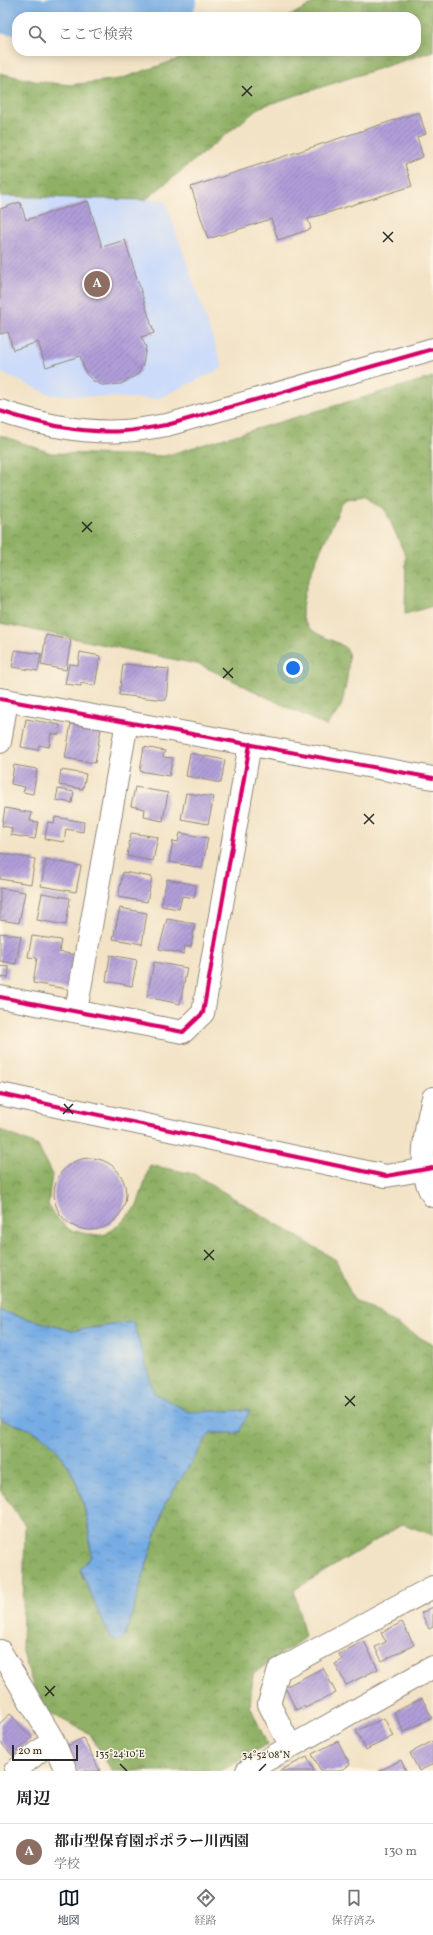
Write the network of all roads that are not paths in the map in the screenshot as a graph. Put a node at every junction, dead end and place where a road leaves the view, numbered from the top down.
1 (433, 349) edge
2 (0, 411) edge
3 (4, 700) edge
4 (127, 722) junction
5 (0, 742) edge
6 (250, 744) junction
7 (433, 778) edge
8 (0, 997) edge
9 (76, 1010) junction
10 (0, 1094) edge
11 (433, 1098) edge
12 (429, 1169) edge
13 (433, 1196) edge
14 (433, 1587) edge
15 (0, 1651) edge
16 (433, 1667) edge
17 (53, 1740) junction
18 (290, 1746) junction
19 (15, 1771) edge
20 (66, 1771) edge
21 (247, 1771) edge

1 - 2 street
3 - 4 street
3 - 5 street
4 - 6 street
4 - 9 street
6 - 7 street
6 - 9 street
8 - 9 street
10 - 12 street
11 - 12 street
12 - 13 street
14 - 18 street
15 - 17 street
16 - 18 street
17 - 19 street
17 - 20 street
18 - 21 street

